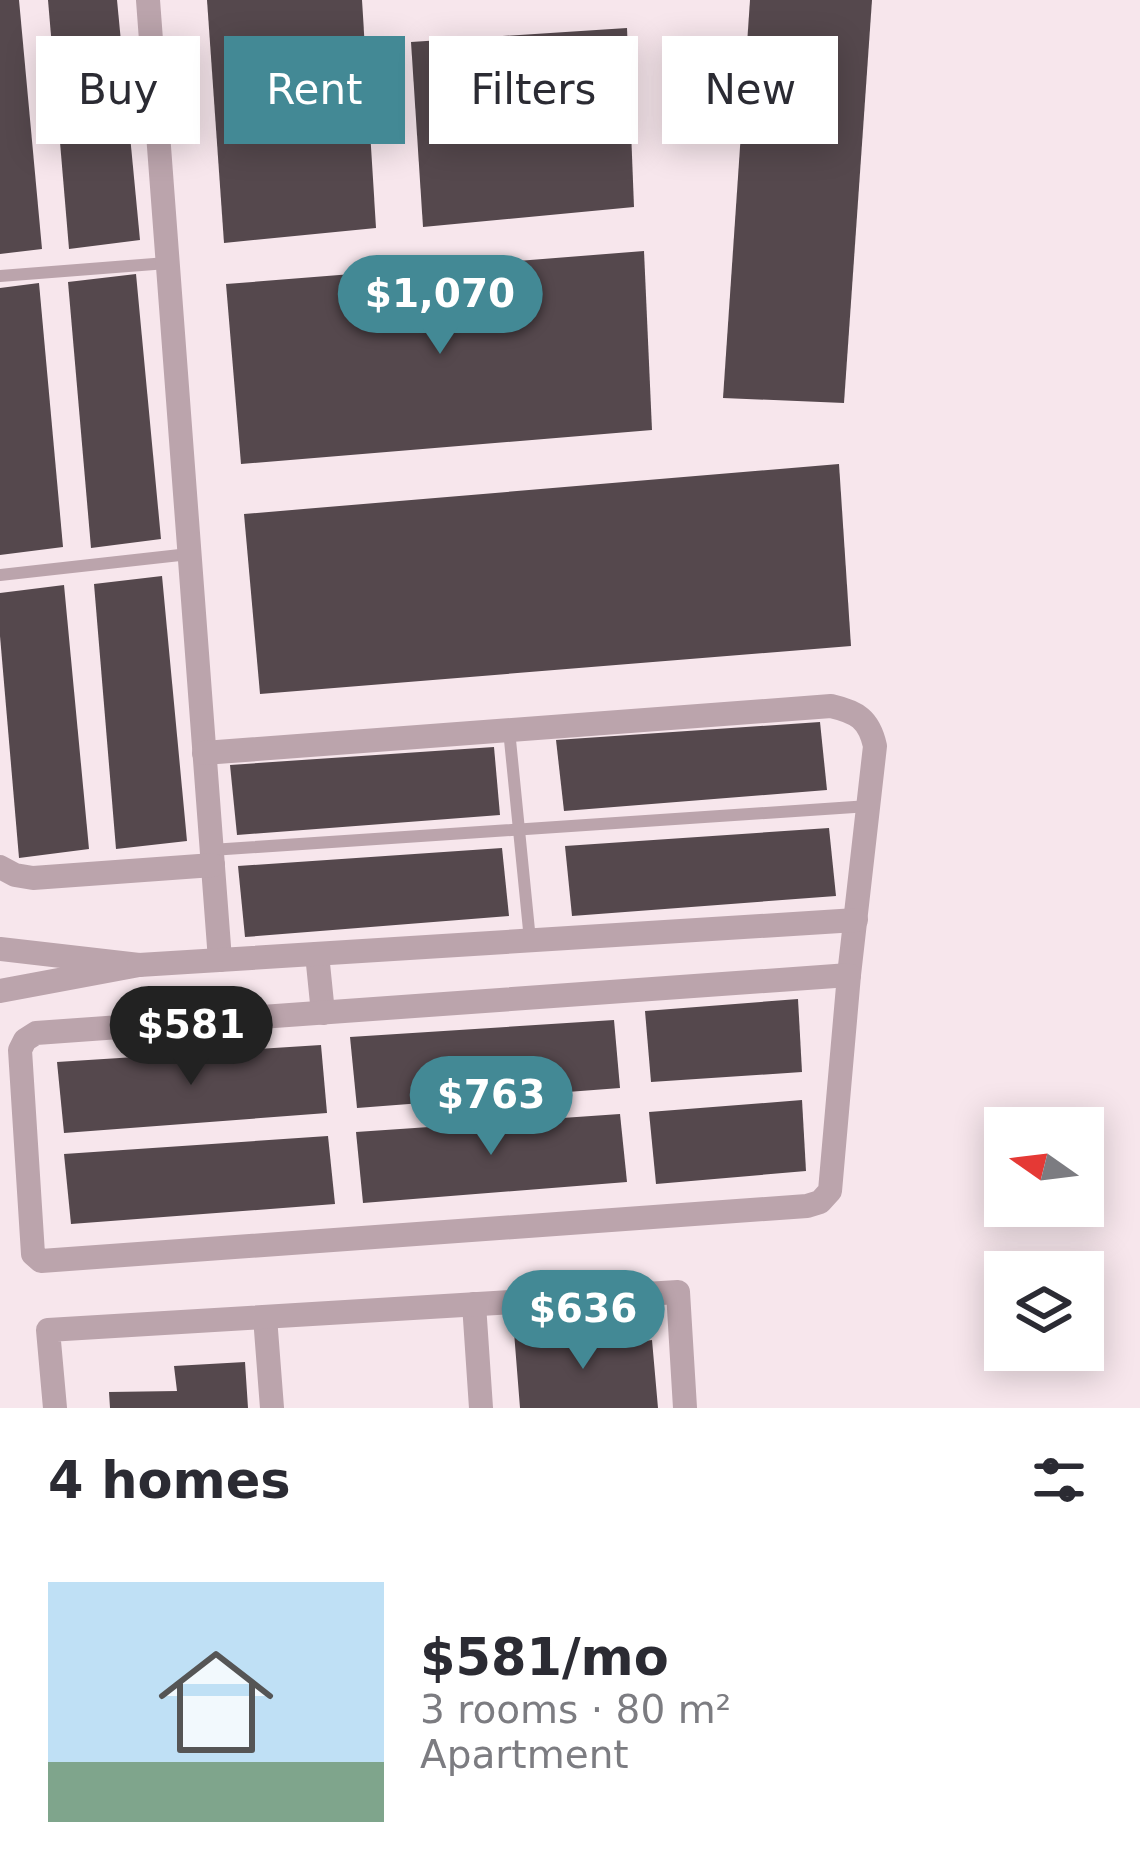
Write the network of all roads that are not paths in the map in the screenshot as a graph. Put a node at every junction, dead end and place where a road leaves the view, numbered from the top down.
1 (148, 0) edge
2 (167, 263) junction
3 (0, 276) edge
4 (189, 554) junction
5 (0, 575) edge
6 (509, 730) junction
7 (204, 753) junction
8 (871, 806) junction
9 (519, 829) junction
10 (212, 858) junction
11 (0, 867) edge
12 (856, 920) junction
13 (530, 941) junction
14 (0, 949) edge
15 (317, 954) junction
16 (220, 960) junction
17 (139, 965) junction
18 (849, 975) junction
19 (0, 991) edge
20 (323, 1013) junction
21 (474, 1304) junction
22 (265, 1317) junction
23 (55, 1408) edge
24 (272, 1408) edge
25 (482, 1408) edge
26 (685, 1408) edge

1 - 2 street
2 - 3 lane
2 - 4 street
4 - 5 lane
4 - 7 street
6 - 7 street
6 - 8 street
6 - 9 lane
7 - 10 street
8 - 9 lane
8 - 12 street
9 - 10 lane
9 - 13 lane
10 - 11 street
10 - 16 street
12 - 13 street
12 - 18 street
13 - 15 street
14 - 17 street
15 - 16 street
15 - 20 street
16 - 17 street
17 - 19 street
18 - 20 street
18 - 20 street
21 - 22 street
21 - 25 street
21 - 26 street
22 - 23 street
22 - 24 street

